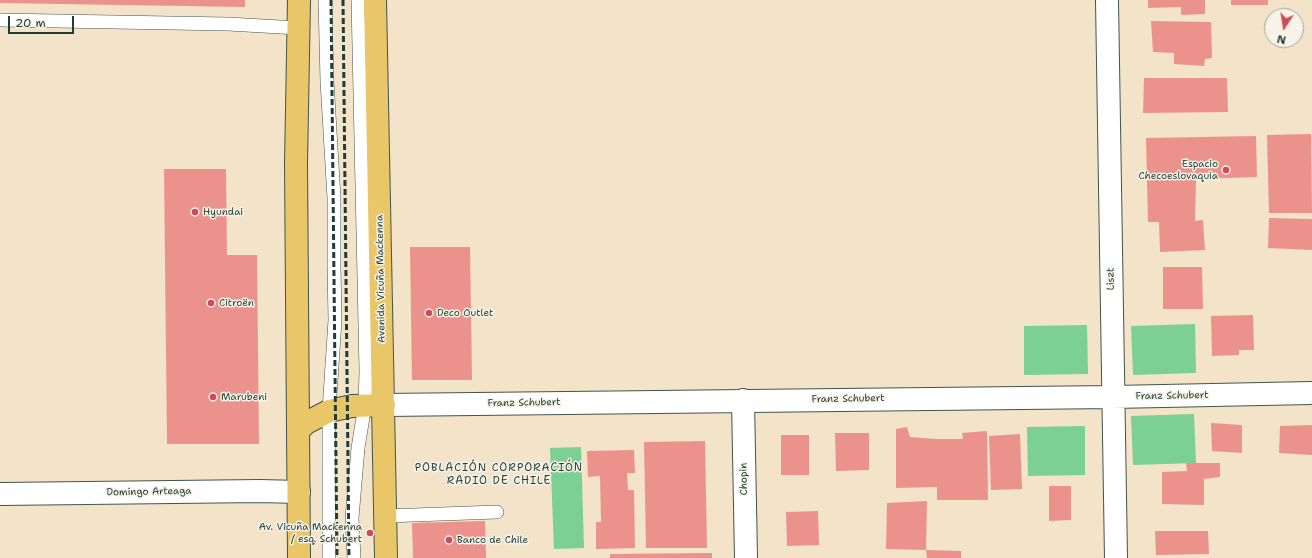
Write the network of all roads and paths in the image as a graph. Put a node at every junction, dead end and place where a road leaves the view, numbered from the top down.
1 (299, 0) edge
2 (325, 0) edge
3 (358, 0) edge
4 (375, 0) edge
5 (1107, 0) edge
6 (0, 20) edge
7 (298, 28) junction
8 (1312, 393) edge
9 (1113, 396) junction
10 (743, 400) junction
11 (374, 405) junction
12 (329, 411) junction
13 (298, 431) junction
14 (299, 492) junction
15 (0, 494) edge
16 (497, 512) dead end
17 (386, 516) junction
18 (299, 558) edge
19 (330, 558) edge
20 (354, 558) edge
21 (386, 558) edge
22 (746, 558) edge
23 (1116, 558) edge

1 - 7 main road
2 - 12 lane
3 - 11 lane
4 - 11 main road, Avenida Vicuña Mackenna
5 - 9 street, Liszt
6 - 7 lane
7 - 13 main road
8 - 9 street, Franz Schubert
9 - 10 street, Franz Schubert
9 - 23 street, Liszt
10 - 11 street, Franz Schubert
10 - 22 street, Chopin
11 - 12 main road
11 - 17 main road, Avenida Vicuña Mackenna
11 - 20 lane
12 - 13 main road
12 - 19 lane
13 - 14 main road
14 - 15 street, Domingo Arteaga
14 - 18 main road
16 - 17 lane
17 - 21 main road, Avenida Vicuña Mackenna

